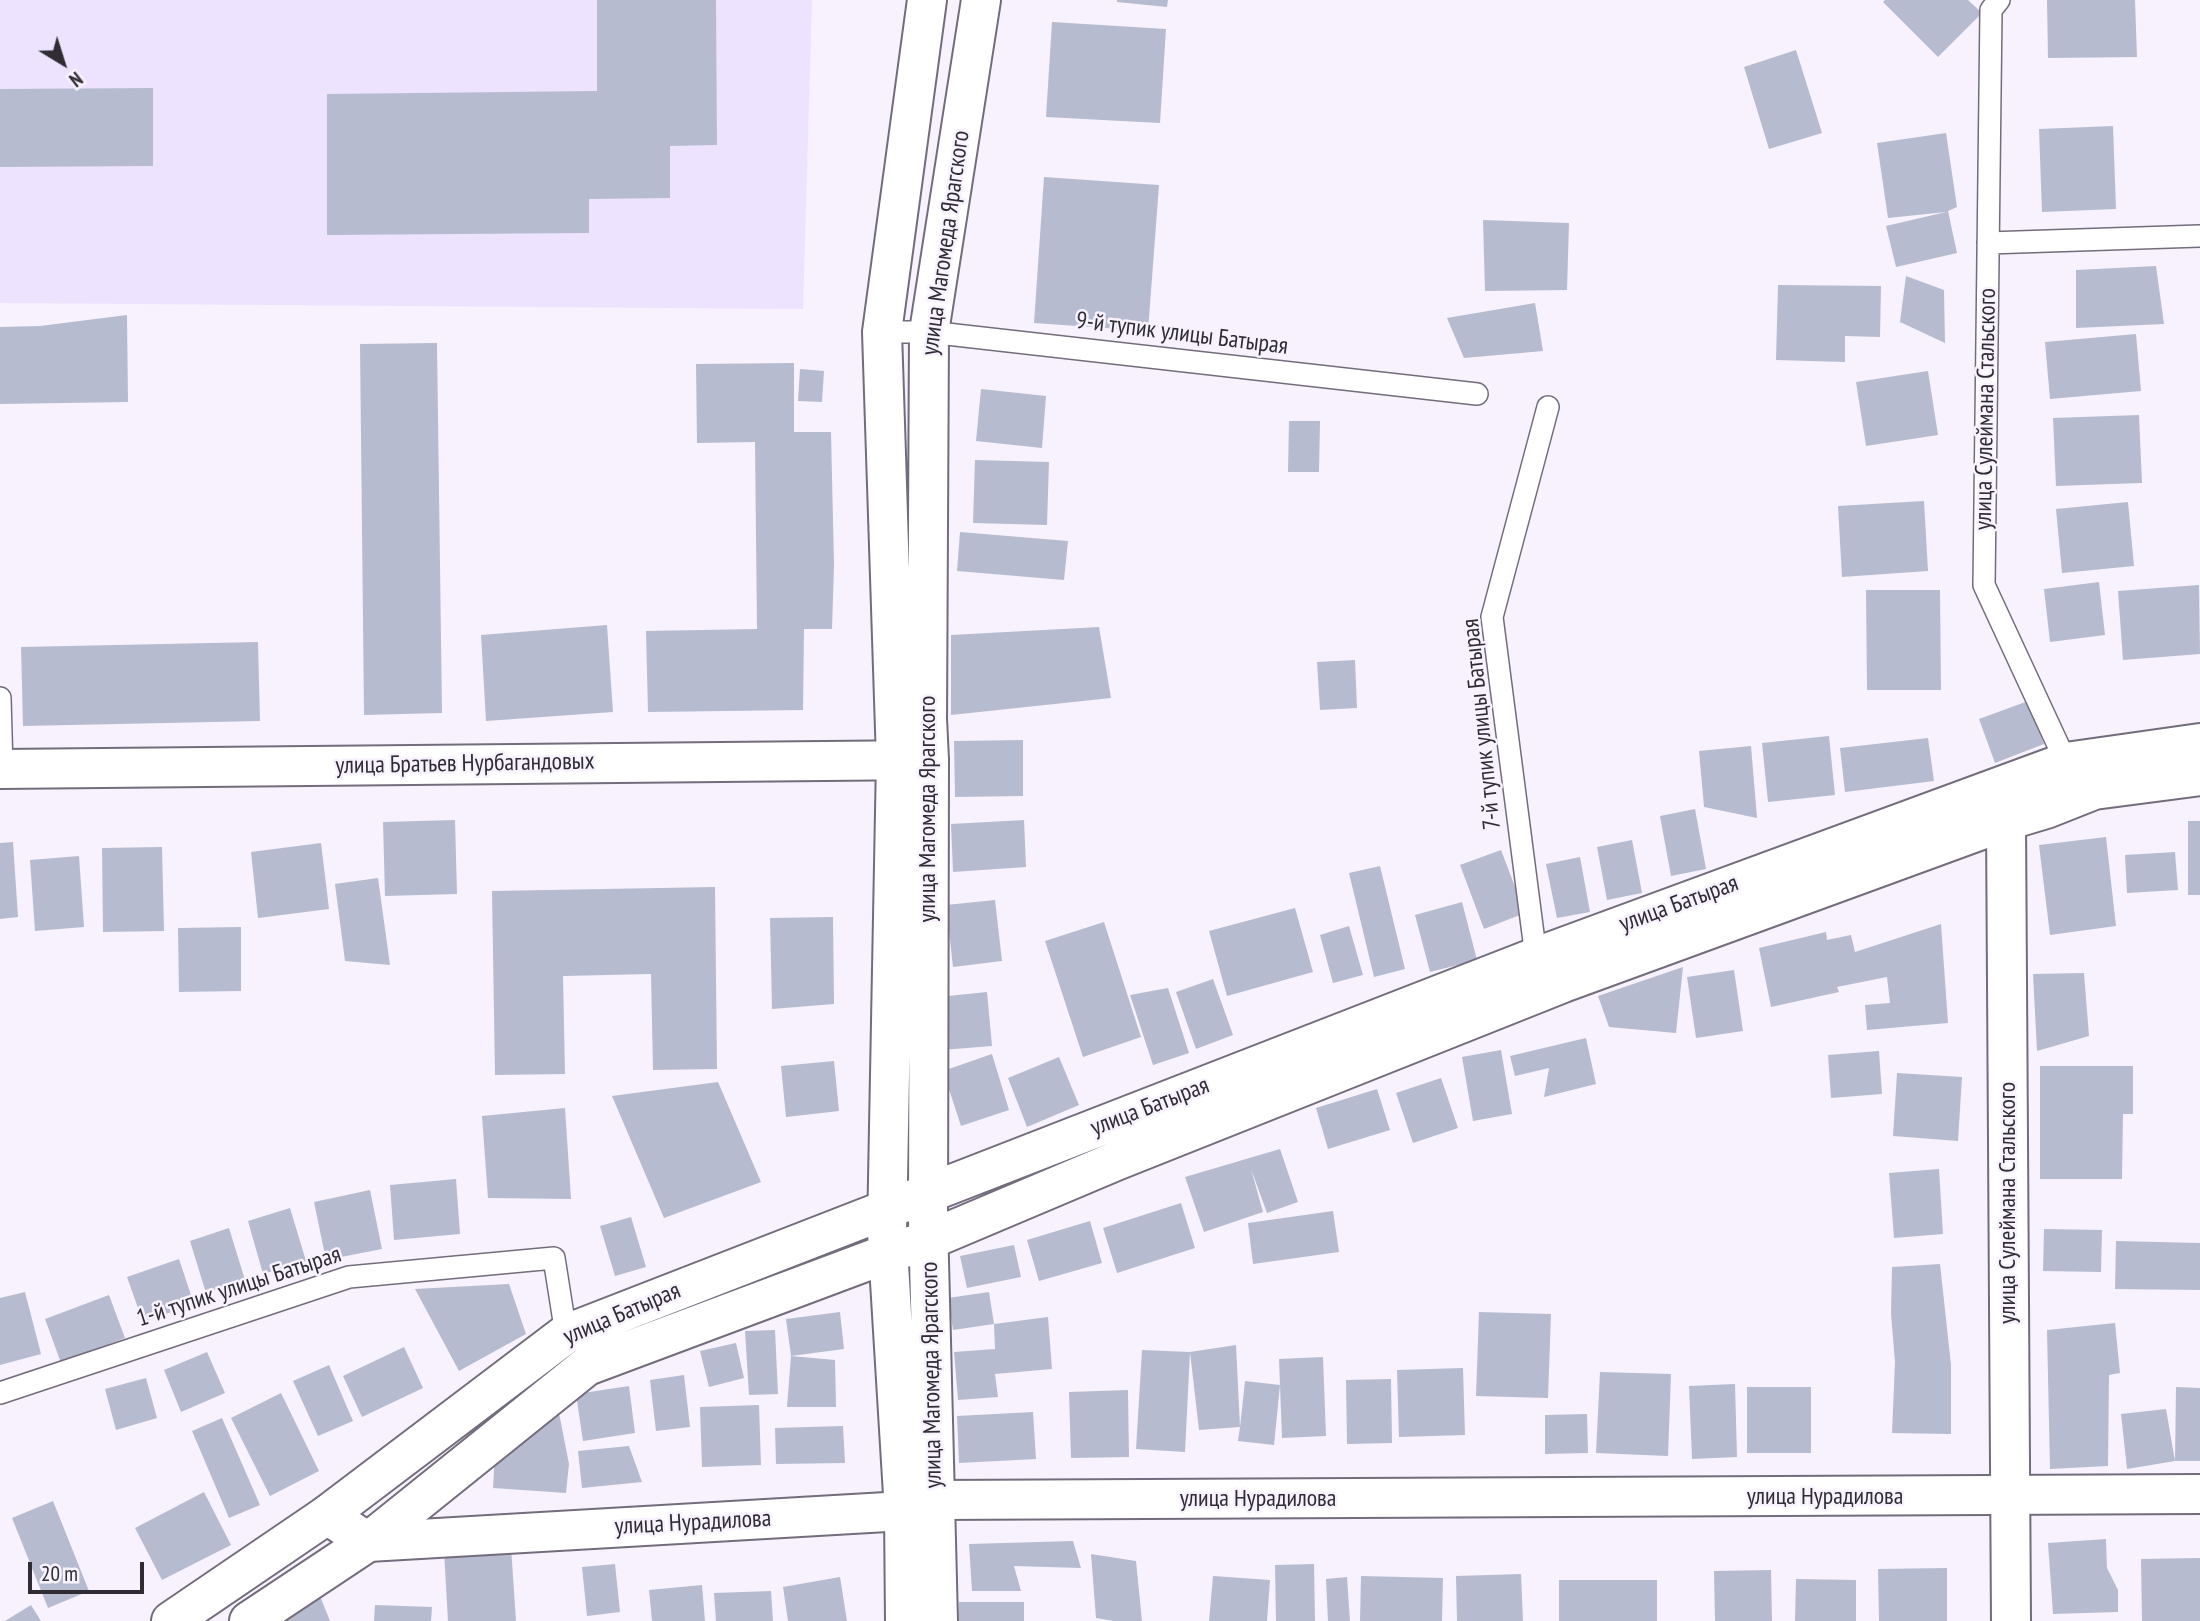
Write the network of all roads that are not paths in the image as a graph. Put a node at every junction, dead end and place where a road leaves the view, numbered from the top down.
1 (927, 0) edge
2 (981, 0) edge
3 (1999, 0) edge
4 (2200, 236) edge
5 (1988, 243) junction
6 (881, 332) junction
7 (929, 332) junction
8 (1476, 394) dead end
9 (1548, 407) dead end
10 (0, 698) edge
11 (2200, 743) edge
12 (913, 760) junction
13 (2066, 762) junction
14 (1, 769) edge
15 (2200, 776) edge
16 (2094, 790) junction
17 (1991, 809) junction
18 (1536, 957) junction
19 (928, 1193) junction
20 (888, 1208) junction
21 (929, 1240) junction
22 (889, 1253) junction
23 (566, 1334) junction
24 (587, 1366) junction
25 (0, 1393) edge
26 (2200, 1494) edge
27 (2004, 1497) junction
28 (919, 1506) junction
29 (327, 1516) junction
30 (368, 1542) junction
31 (171, 1621) edge
32 (249, 1621) edge
33 (905, 1621) edge
34 (938, 1621) edge
35 (2002, 1621) edge
36 (2011, 1621) edge

1 - 6 main road, улица Магомеда Ярагского
2 - 7 main road, улица Магомеда Ярагского
3 - 5 lane, улица Сулеймана Стальского
4 - 5 lane
5 - 13 lane, улица Сулеймана Стальского
6 - 7 lane, 9-й тупик улицы Батырая
6 - 12 main road, улица Магомеда Ярагского
7 - 8 lane, 9-й тупик улицы Батырая
7 - 12 main road, улица Магомеда Ярагского
9 - 18 lane, 7-й тупик улицы Батырая
10 - 14 lane
11 - 13 main road, улица Батырая
12 - 14 main road, улица Братьев Нурбагандовых
12 - 19 main road, улица Магомеда Ярагского
12 - 20 main road, улица Магомеда Ярагского
13 - 16 lane, улица Сулеймана Стальского
13 - 17 main road, улица Батырая
15 - 16 main road, улица Батырая
16 - 17 main road, улица Батырая
17 - 18 main road, улица Батырая
17 - 21 main road, улица Батырая
17 - 27 main road, улица Сулеймана Стальского
18 - 19 main road, улица Батырая
19 - 20 main road, улица Батырая
19 - 21 main road, улица Магомеда Ярагского
20 - 22 main road, улица Магомеда Ярагского
20 - 23 main road, улица Батырая
21 - 22 main road, улица Батырая
21 - 28 main road, улица Магомеда Ярагского
22 - 24 main road, улица Батырая
22 - 28 main road, улица Магомеда Ярагского
23 - 24 lane, 1-й тупик улицы Батырая
23 - 25 lane, 1-й тупик улицы Батырая
23 - 29 main road, улица Батырая
24 - 30 main road, улица Батырая
26 - 27 main road, улица Нурадилова
27 - 28 main road, улица Нурадилова
27 - 35 main road, улица Сулеймана Стальского
27 - 36 main road, улица Сулеймана Стальского
28 - 30 main road, улица Нурадилова
28 - 33 main road, улица Магомеда Ярагского
28 - 34 main road, улица Магомеда Ярагского
29 - 30 main road
29 - 31 main road, улица Батырая
30 - 32 main road, улица Батырая

